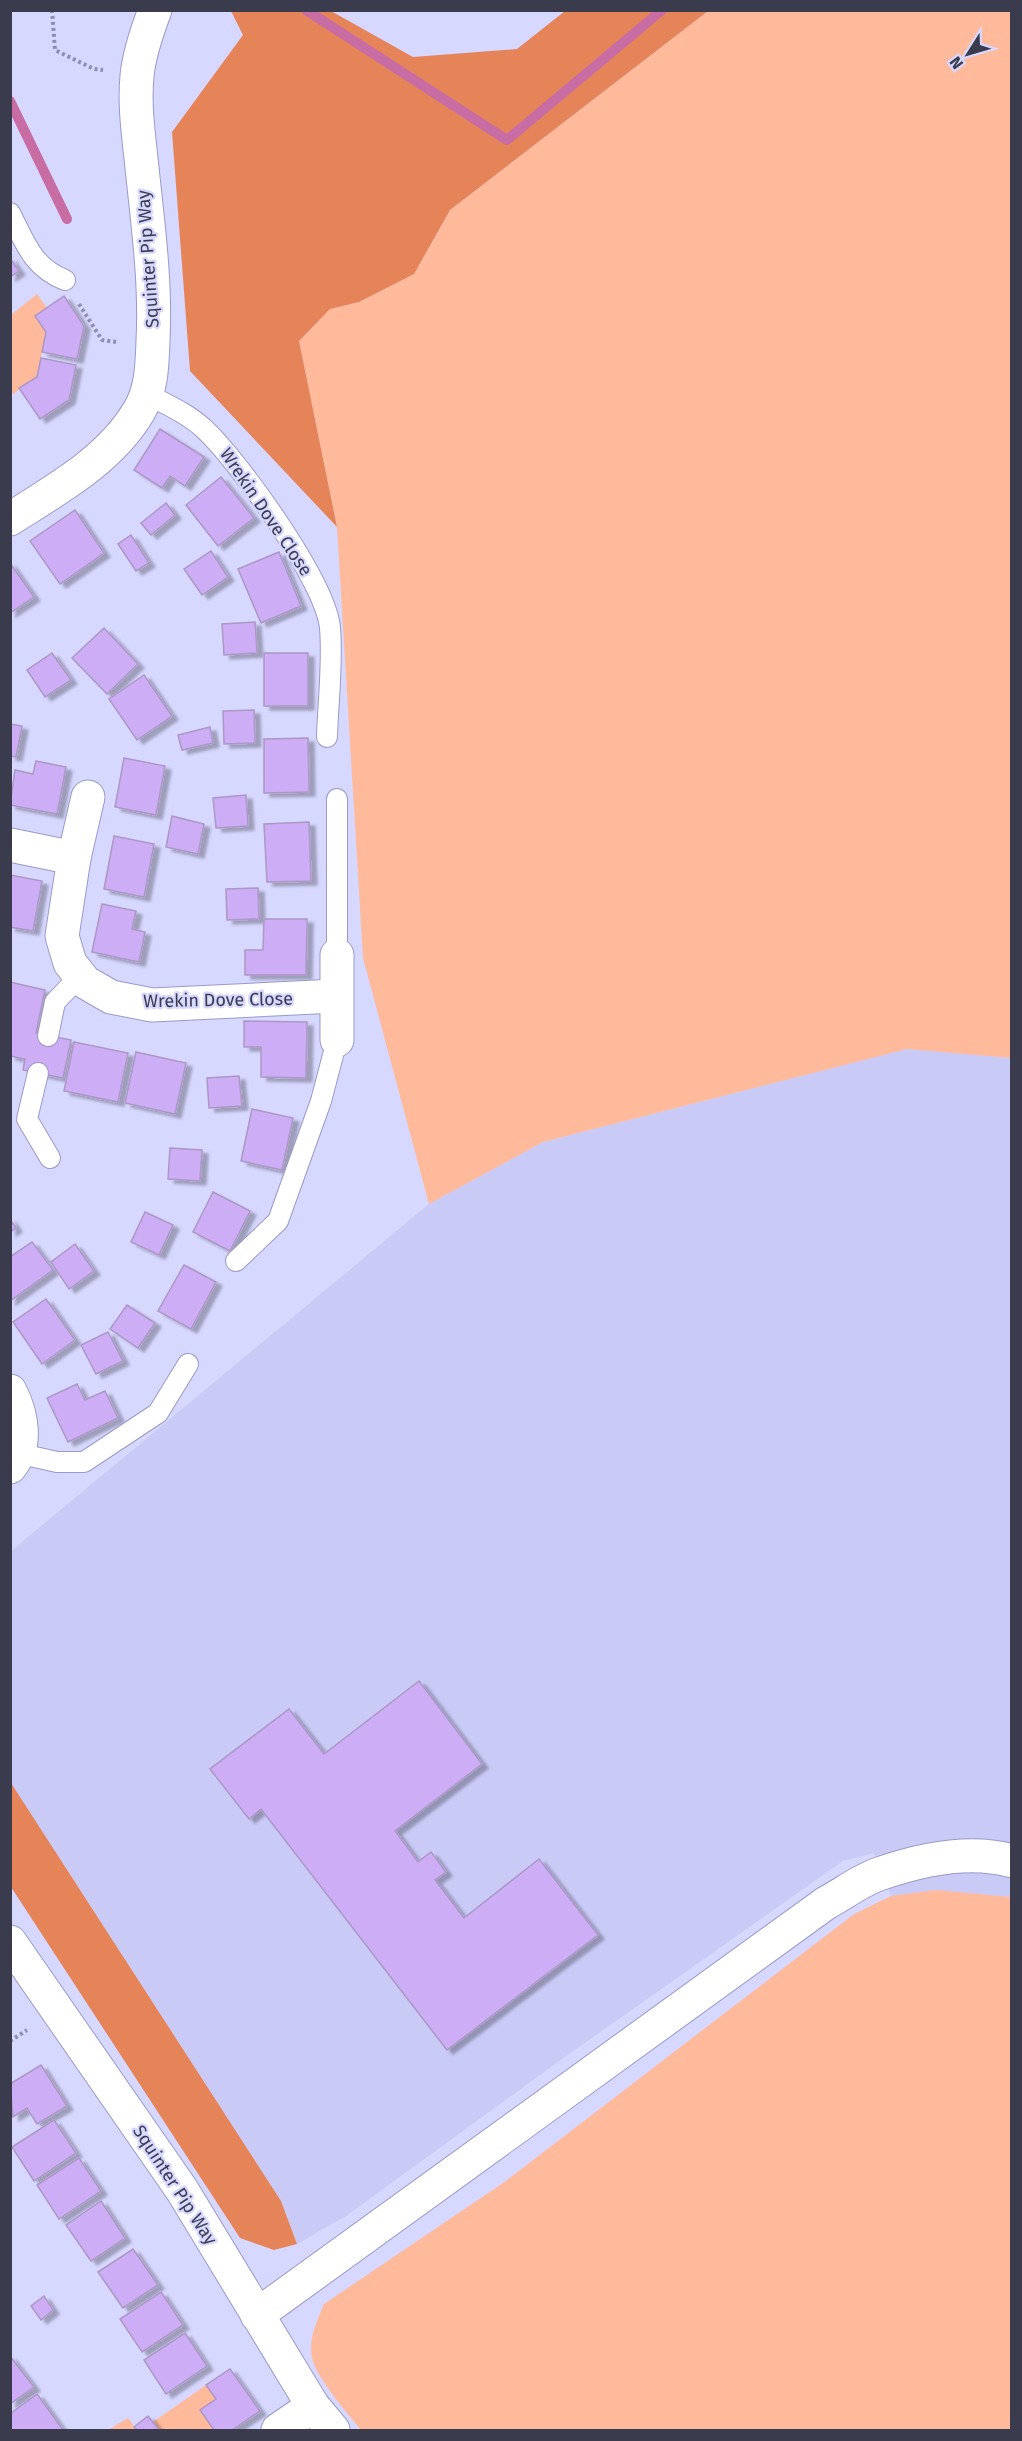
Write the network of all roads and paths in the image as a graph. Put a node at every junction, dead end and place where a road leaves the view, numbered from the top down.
1 (52, 10) edge
2 (155, 10) edge
3 (137, 75) junction
4 (10, 213) edge
5 (65, 280) joint
6 (116, 342) dead end
7 (147, 394) junction
8 (10, 519) edge
9 (327, 738) dead end
10 (88, 797) dead end
11 (337, 799) dead end
12 (10, 845) edge
13 (74, 858) junction
14 (337, 955) joint
15 (80, 976) junction
16 (336, 996) junction
17 (48, 1036) dead end
18 (337, 1040) joint
19 (38, 1073) dead end
20 (50, 1158) dead end
21 (236, 1262) dead end
22 (188, 1364) dead end
23 (10, 1391) edge
24 (14, 1460) edge
25 (1011, 1861) edge
26 (10, 1942) edge
27 (36, 2024) dead end
28 (10, 2041) edge
29 (257, 2315) junction
30 (313, 2406) junction
31 (278, 2430) edge
32 (333, 2430) edge

1 - 3 path
2 - 3 street, Squinter Pip Way
3 - 7 street, Squinter Pip Way
4 - 5 lane
5 - 6 path
7 - 8 street, Squinter Pip Way
7 - 9 lane, Wrekin Dove Close
10 - 13 street, Wrekin Dove Close
11 - 14 lane
12 - 13 street
13 - 15 street, Wrekin Dove Close
14 - 16 street
15 - 16 street, Wrekin Dove Close
15 - 17 lane
16 - 18 street
18 - 21 lane
19 - 20 lane
22 - 24 lane
23 - 24 street
25 - 29 street
26 - 29 street, Squinter Pip Way
27 - 28 path
29 - 30 street, Squinter Pip Way
30 - 31 street
30 - 32 street, Squinter Pip Way

